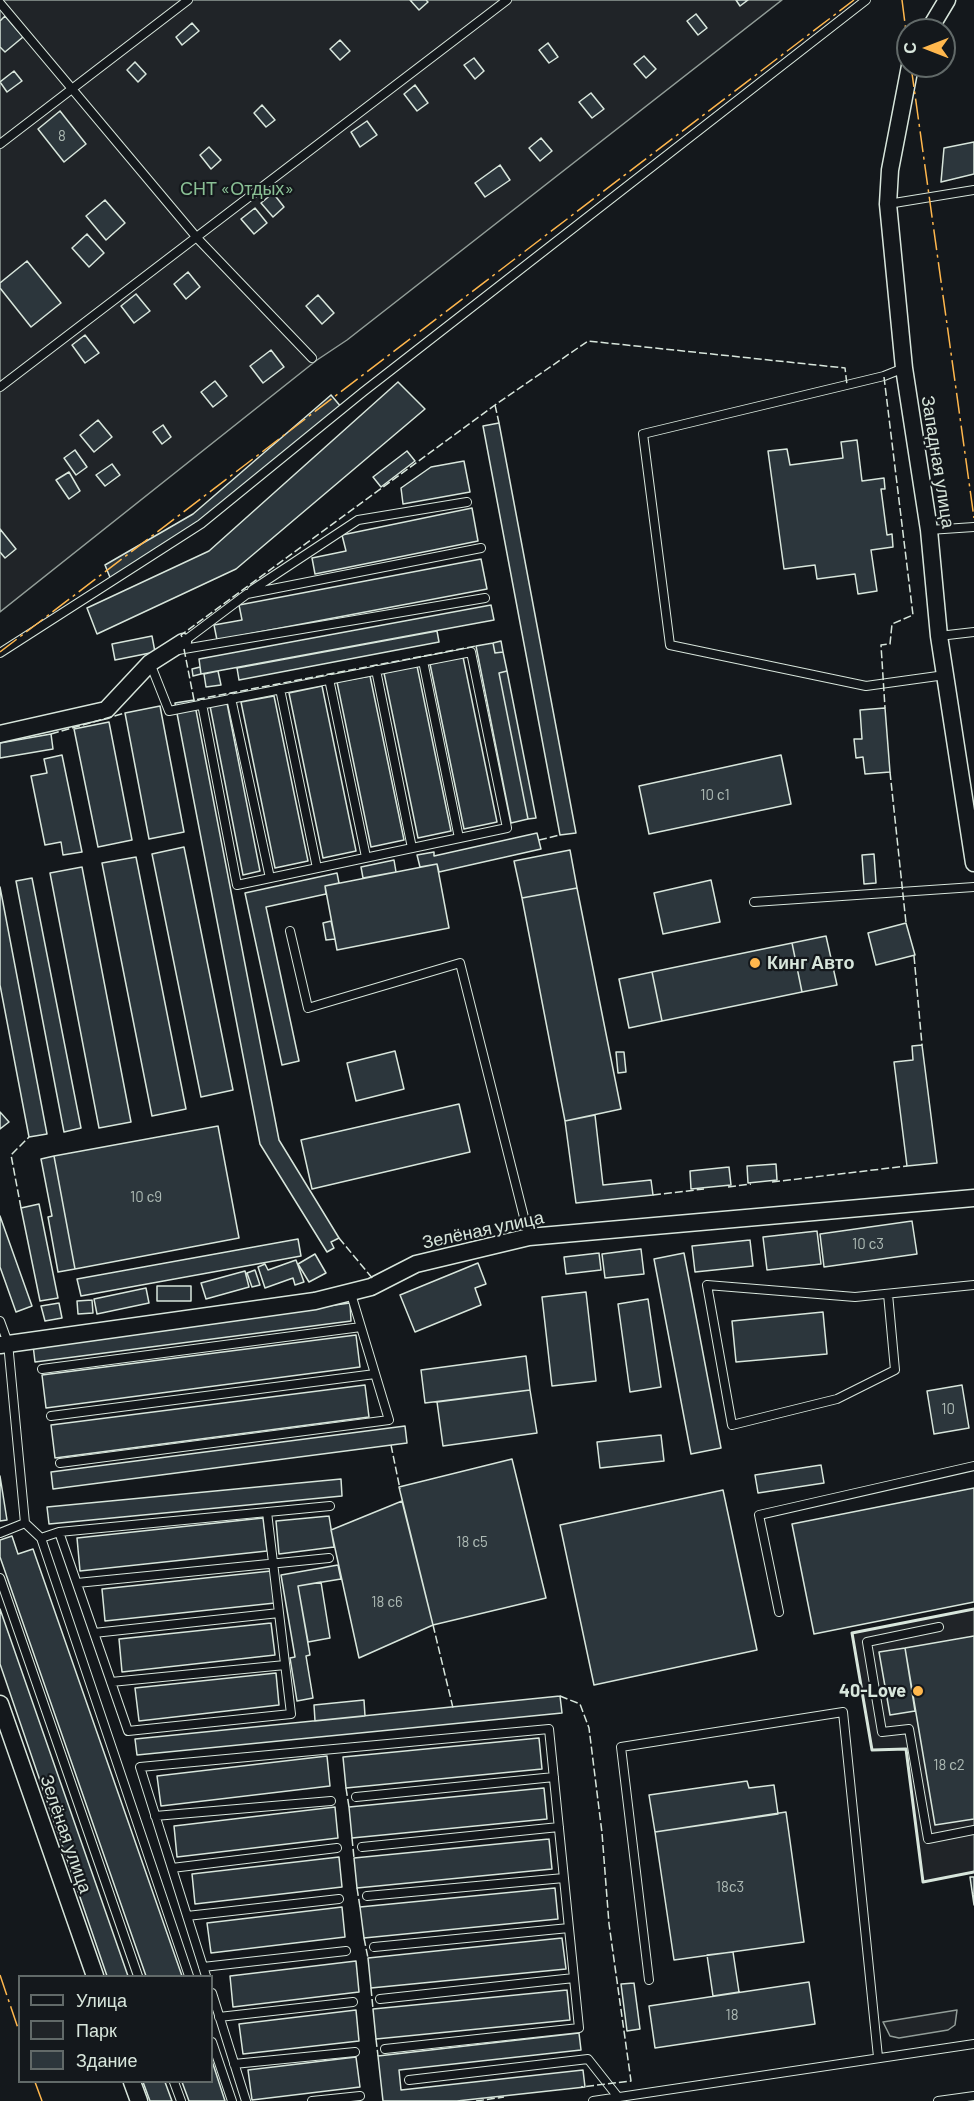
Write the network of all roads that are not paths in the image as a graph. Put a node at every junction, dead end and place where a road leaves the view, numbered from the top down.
1 (188, 0) edge
2 (507, 0) edge
3 (866, 0) edge
4 (947, 0) edge
5 (0, 3) edge
6 (936, 18) edge
7 (908, 78) edge
8 (72, 90) junction
9 (0, 144) edge
10 (974, 190) edge
11 (888, 204) junction
12 (198, 239) junction
13 (312, 358) dead end
14 (904, 368) junction
15 (0, 387) edge
16 (467, 502) dead end
17 (974, 527) edge
18 (929, 530) junction
19 (481, 548) dead end
20 (247, 594) junction
21 (485, 598) dead end
22 (974, 632) edge
23 (939, 636) junction
24 (183, 642) joint
25 (0, 652) edge
26 (157, 658) junction
27 (423, 661) junction
28 (375, 670) junction
29 (945, 675) junction
30 (328, 680) junction
31 (280, 689) junction
32 (231, 698) junction
33 (202, 704) junction
34 (0, 734) edge
35 (459, 838) junction
36 (412, 848) junction
37 (366, 857) junction
38 (974, 863) edge
39 (317, 868) junction
40 (270, 878) junction
41 (974, 887) edge
42 (754, 902) dead end
43 (290, 931) dead end
44 (974, 1198) edge
45 (529, 1237) junction
46 (974, 1285) edge
47 (351, 1293) junction
48 (888, 1293) junction
49 (0, 1321) edge
50 (361, 1327) junction
51 (4, 1344) edge
52 (42, 1369) dead end
53 (375, 1374) junction
54 (51, 1416) dead end
55 (60, 1463) dead end
56 (974, 1466) edge
57 (330, 1506) dead end
58 (267, 1512) junction
59 (25, 1523) junction
60 (59, 1532) junction
61 (0, 1533) edge
62 (41, 1538) junction
63 (329, 1558) dead end
64 (273, 1563) junction
65 (0, 1578) edge
66 (76, 1583) junction
67 (779, 1612) dead end
68 (279, 1613) junction
69 (939, 1627) dead end
70 (94, 1633) junction
71 (285, 1665) junction
72 (111, 1682) junction
73 (0, 1704) edge
74 (554, 1777) junction
75 (356, 1797) dead end
76 (331, 1801) dead end
77 (155, 1816) junction
78 (559, 1827) junction
79 (974, 1830) edge
80 (362, 1847) dead end
81 (337, 1848) dead end
82 (172, 1868) junction
83 (564, 1878) junction
84 (367, 1896) dead end
85 (339, 1899) dead end
86 (187, 1916) junction
87 (569, 1928) junction
88 (374, 1947) dead end
89 (346, 1952) dead end
90 (203, 1967) junction
91 (94, 1975) edge
92 (137, 1975) edge
93 (188, 1975) edge
94 (205, 1975) edge
95 (574, 1978) junction
96 (650, 1980) dead end
97 (213, 1996) edge
98 (380, 1999) dead end
99 (353, 2002) dead end
100 (219, 2017) junction
101 (974, 2044) edge
102 (213, 2045) edge
103 (385, 2049) dead end
104 (355, 2052) dead end
105 (878, 2057) junction
106 (234, 2064) junction
107 (409, 2080) dead end
108 (132, 2083) edge
109 (174, 2083) edge
110 (360, 2096) dead end
111 (974, 2096) edge
112 (618, 2097) junction
113 (652, 2097) edge
114 (139, 2101) edge
115 (181, 2101) edge
116 (231, 2101) edge
117 (246, 2101) edge
118 (312, 2101) edge
119 (593, 2101) edge
120 (938, 2101) edge

1 - 8 lane
2 - 12 lane
3 - 25 lane
4 - 6 street
5 - 8 lane
7 - 11 street, Западная улица
8 - 9 lane
8 - 12 lane
10 - 11 lane
11 - 14 street, Западная улица
12 - 13 lane
12 - 15 lane
14 - 18 street, Западная улица
14 - 29 lane
16 - 20 lane
17 - 18 lane
18 - 23 street, Западная улица
19 - 20 lane
20 - 24 lane
21 - 26 lane
22 - 23 lane
23 - 29 street, Западная улица
24 - 26 street
26 - 33 lane
26 - 34 street
27 - 28 lane
27 - 35 lane
27 - 35 lane
28 - 30 lane
28 - 36 lane
29 - 38 street, Западная улица
30 - 31 lane
30 - 37 lane
31 - 32 lane
31 - 39 lane
32 - 33 lane
32 - 40 lane
33 - 40 lane
35 - 36 lane
36 - 37 lane
37 - 39 lane
39 - 40 lane
41 - 42 lane
43 - 45 lane
44 - 45 street, Зелёная улица
45 - 47 street, Зелёная улица
46 - 48 lane
47 - 50 lane
47 - 51 street, Зелёная улица
48 - 48 lane
49 - 51 lane
50 - 52 lane
50 - 53 lane
51 - 59 lane
53 - 54 lane
53 - 55 lane
56 - 67 lane
57 - 58 lane
58 - 60 lane
58 - 64 lane
59 - 61 lane
59 - 62 lane
60 - 62 lane
60 - 66 lane
62 - 93 lane
63 - 64 lane
64 - 66 lane
64 - 68 lane
65 - 92 lane
66 - 70 lane
68 - 70 lane
68 - 71 lane
69 - 79 lane
70 - 72 lane
71 - 72 lane
71 - 72 lane
73 - 91 street, Зелёная улица
74 - 75 lane
74 - 77 lane
74 - 78 lane
76 - 77 lane
77 - 82 lane
78 - 80 lane
78 - 83 lane
81 - 82 lane
82 - 86 lane
83 - 84 lane
83 - 87 lane
85 - 86 lane
86 - 90 lane
87 - 88 lane
87 - 95 lane
89 - 90 lane
90 - 94 lane
95 - 98 lane
95 - 103 lane
96 - 105 lane
97 - 100 lane
99 - 100 lane
100 - 106 lane
101 - 105 lane
102 - 116 lane
104 - 106 lane
105 - 113 lane
106 - 117 lane
107 - 112 lane
108 - 114 street
109 - 115 lane
110 - 118 lane
111 - 120 lane
112 - 113 lane
112 - 119 lane

